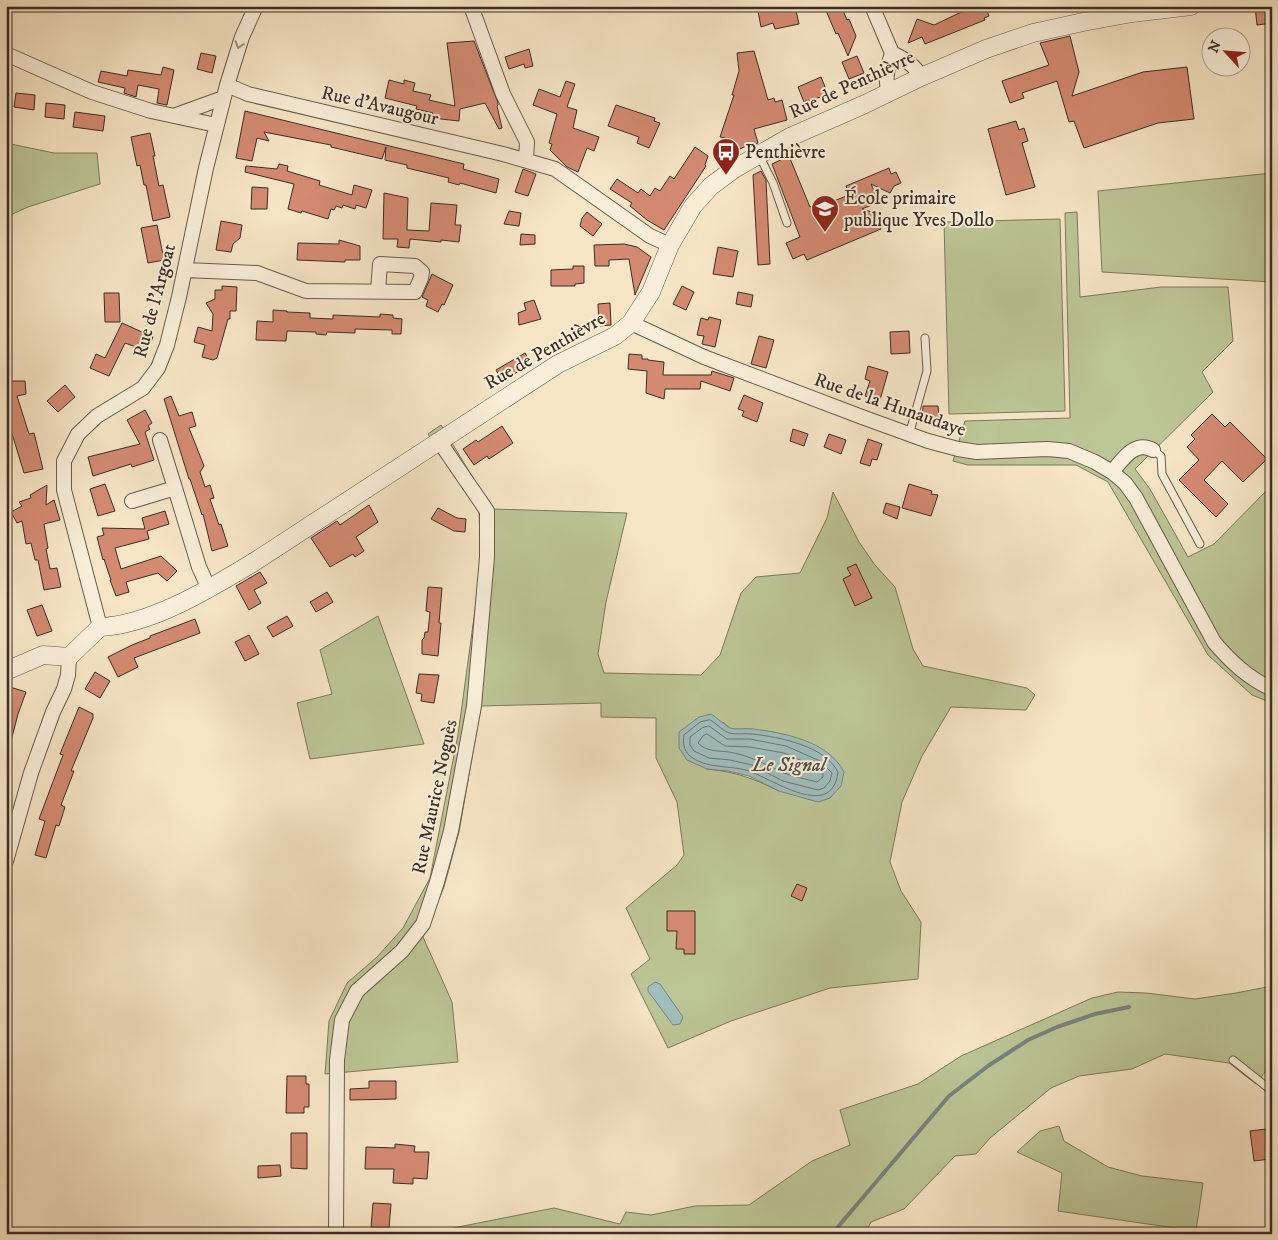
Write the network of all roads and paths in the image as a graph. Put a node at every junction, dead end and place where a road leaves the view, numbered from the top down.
1 (256, 6) edge
2 (471, 6) edge
3 (872, 6) edge
4 (1191, 6) edge
5 (6, 54) edge
6 (892, 54) junction
7 (921, 77) junction
8 (225, 92) junction
9 (889, 92) junction
10 (175, 116) junction
11 (216, 126) junction
12 (759, 155) junction
13 (526, 160) junction
14 (788, 223) dead end
15 (670, 246) junction
16 (185, 270) junction
17 (378, 291) dead end
18 (630, 323) junction
19 (925, 338) dead end
20 (909, 435) junction
21 (160, 440) dead end
22 (439, 441) junction
23 (1153, 450) joint
24 (1112, 472) junction
25 (175, 488) junction
26 (132, 501) dead end
27 (1200, 544) dead end
28 (209, 589) junction
29 (100, 628) junction
30 (69, 657) junction
31 (6, 671) edge
32 (1272, 689) edge
33 (6, 861) edge
34 (1233, 1060) dead end
35 (1272, 1091) edge
36 (336, 1234) edge

1 -> 8 street, Rue de l'Argoat
2 - 13 street
3 - 6 street
4 - 7 street, Rue de Penthièvre
5 - 10 street
6 - 7 street
6 - 9 street
7 - 9 street, Rue de Penthièvre
8 - 10 street
8 - 11 street, Rue de l'Argoat
8 - 13 street, Rue d'Avaugour
9 - 12 street, Rue de Penthièvre
10 - 11 street
11 - 16 street, Rue de l'Argoat
12 - 14 lane
12 - 15 street, Rue de Penthièvre
13 - 15 street, Rue d'Avaugour
15 - 18 street, Rue de Penthièvre
16 - 17 street
16 - 29 street, Rue de l'Argoat
18 - 20 street, Rue de la Hunaudaye
18 - 22 street, Rue de Penthièvre
19 - 20 lane
20 - 24 street, Rue de la Hunaudaye
21 - 25 street
22 - 28 street, Rue de Penthièvre
22 - 36 street, Rue Maurice Noguès
23 - 24 street
23 - 27 lane
24 - 32 street, Rue de la Hunaudaye
25 - 26 street
25 - 28 street
28 - 29 street, Rue de Penthièvre
29 - 30 street
30 - 31 street
30 - 33 street
34 - 35 lane

